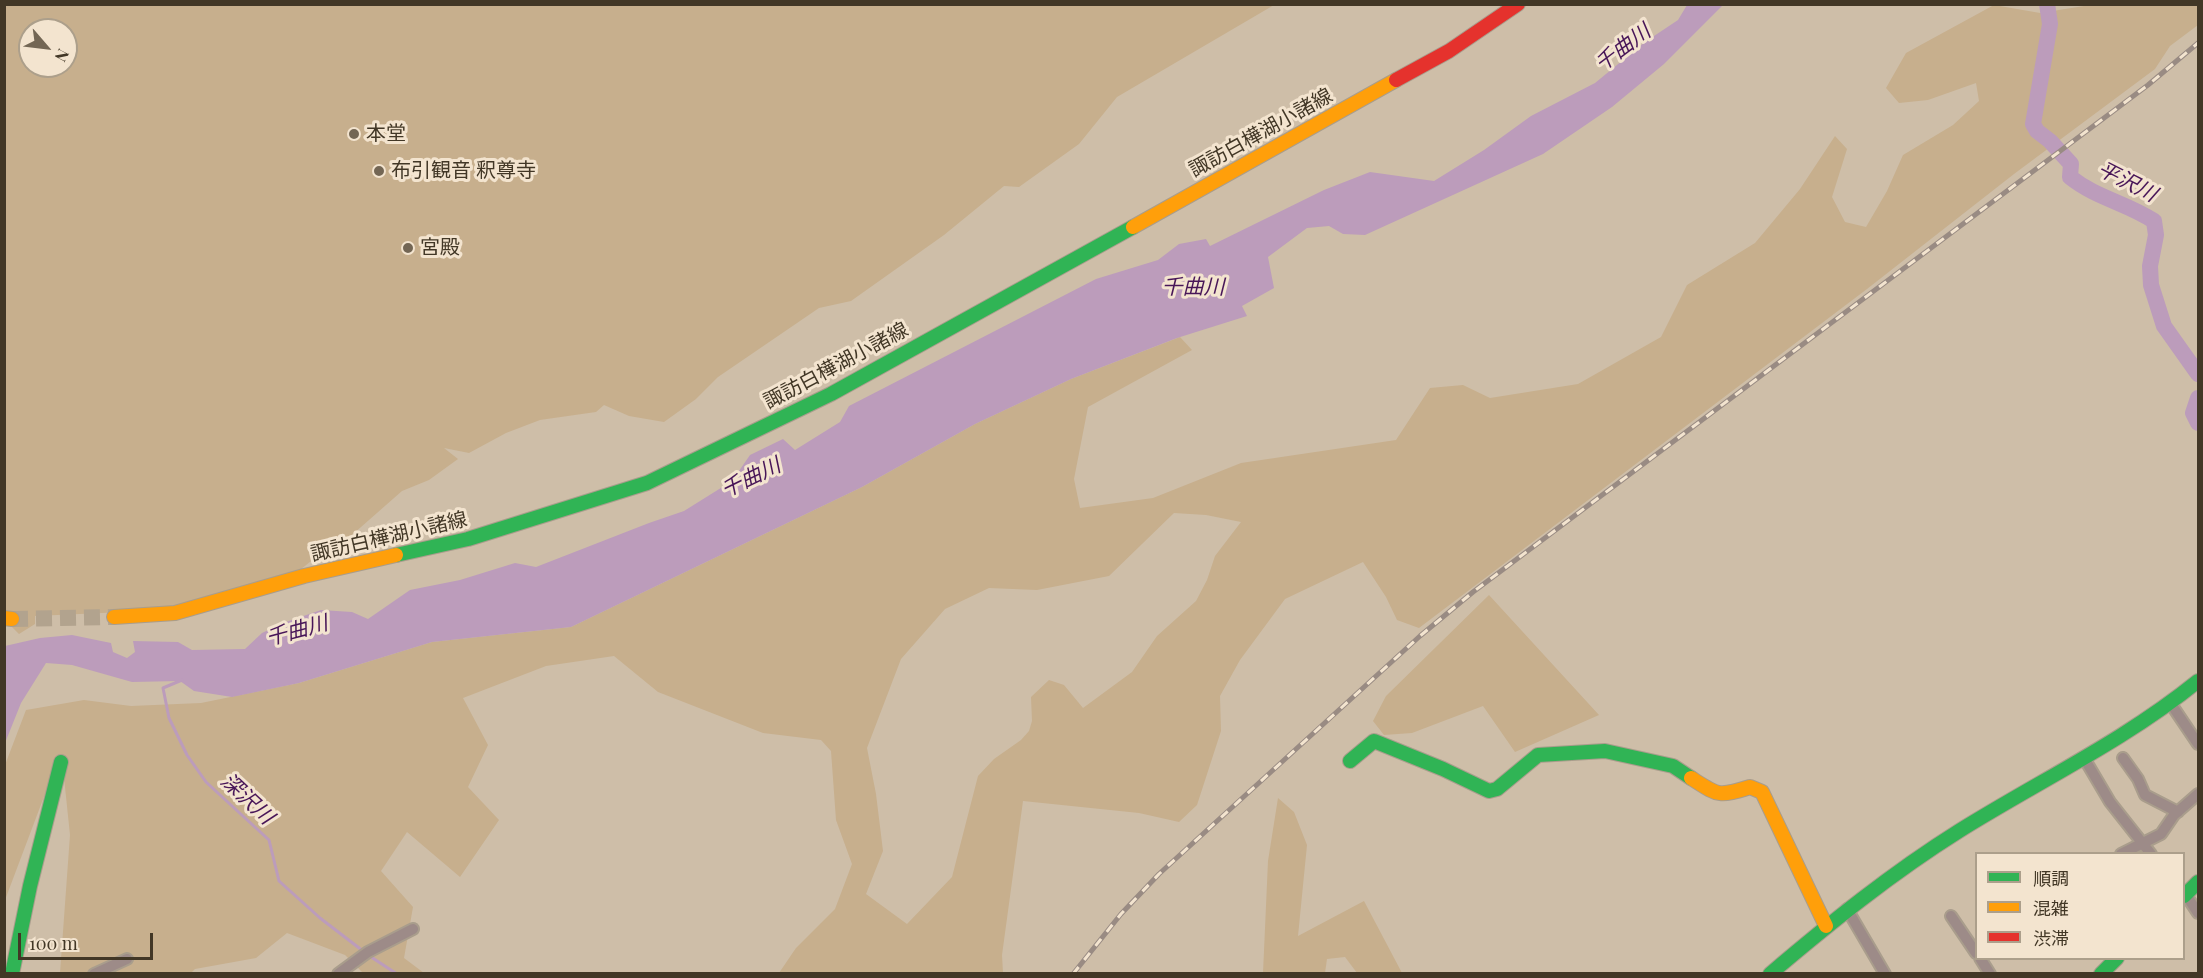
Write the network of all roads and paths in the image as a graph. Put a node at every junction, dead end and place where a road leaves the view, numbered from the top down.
1 (1518, 4) edge
2 (114, 617) tunnel mouth
3 (2199, 681) edge
4 (2171, 704) junction
5 (2199, 744) edge
6 (2123, 758) dead end
7 (2084, 759) junction
8 (1350, 761) dead end
9 (61, 762) dead end
10 (2199, 794) edge
11 (2178, 812) junction
12 (2142, 842) junction
13 (2124, 852) edge
14 (2150, 852) edge
15 (2199, 882) edge
16 (2185, 893) edge
17 (2185, 895) edge
18 (1847, 909) junction
19 (2199, 913) edge
20 (1951, 916) dead end
21 (1826, 926) junction
22 (414, 929) dead end
23 (1975, 950) edge
24 (127, 959) dead end
25 (1981, 960) edge
26 (2115, 960) edge
27 (12, 974) edge
28 (94, 974) edge
29 (338, 974) edge
30 (1770, 974) edge
31 (1885, 974) edge
32 (1990, 974) edge
33 (2101, 974) edge

1 - 2 main road, 諏訪白樺湖小諸線
3 - 4 main road
4 - 5 street
4 - 7 main road
6 - 11 street
7 - 12 street
7 - 18 main road
8 - 21 main road
9 - 27 main road
10 - 11 street
11 - 12 street
12 - 13 street
12 - 14 street
15 - 16 main road
17 - 19 street
18 - 21 main road
18 - 31 street
20 - 23 street
21 - 30 main road
22 - 29 street
24 - 28 street
25 - 32 street
26 - 33 main road

